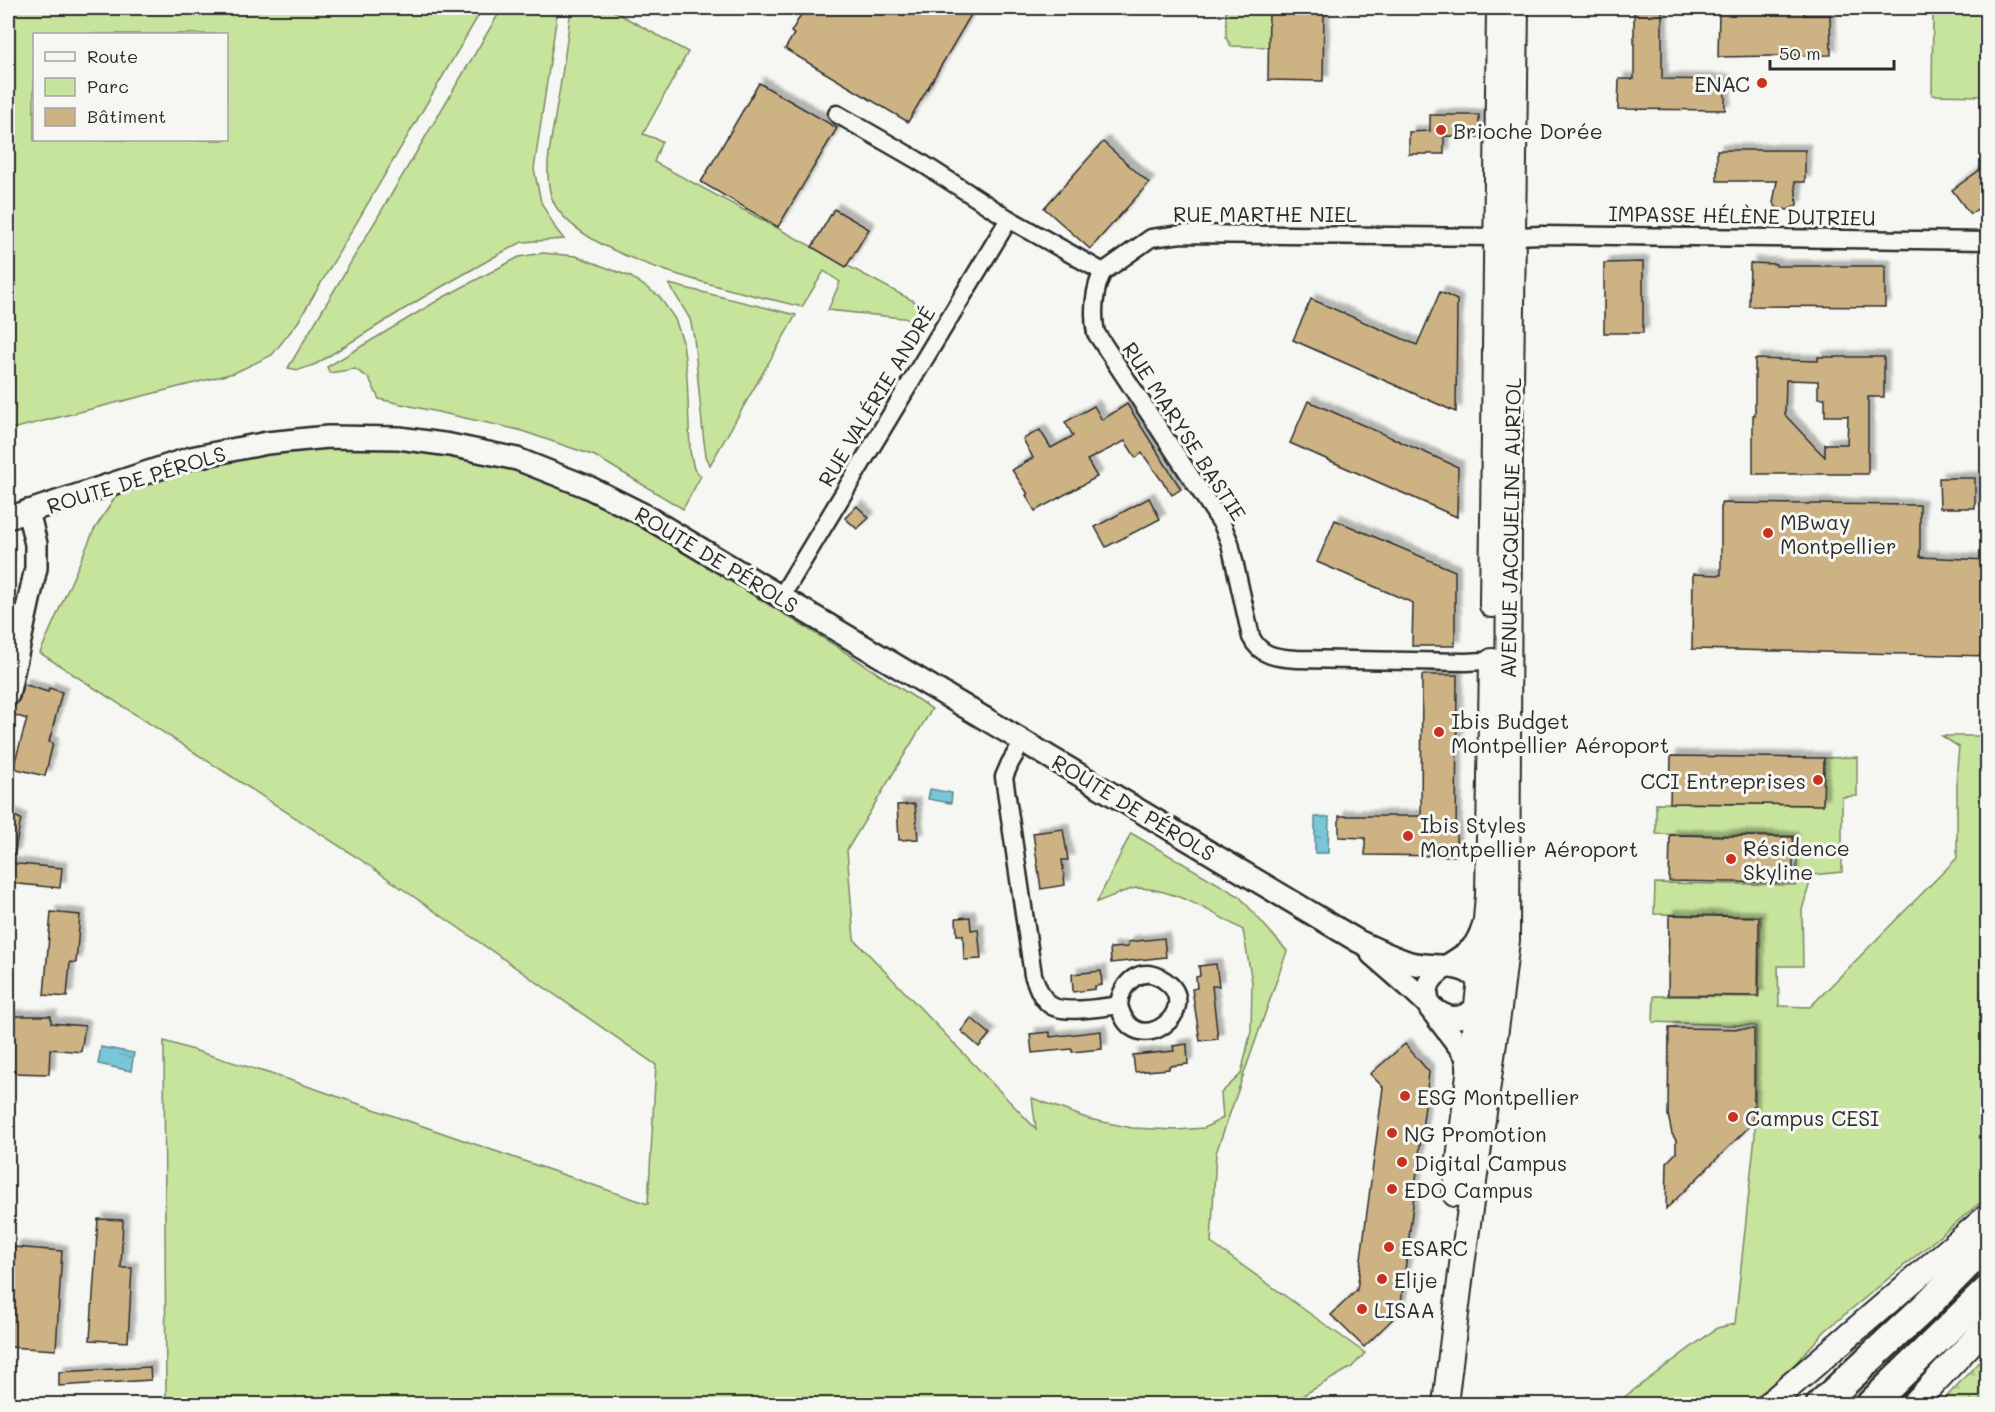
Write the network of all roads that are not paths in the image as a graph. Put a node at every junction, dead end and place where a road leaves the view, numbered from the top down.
1 (1498, 8) edge
2 (1516, 8) edge
3 (837, 114) dead end
4 (1009, 219) junction
5 (1504, 237) junction
6 (1988, 241) edge
7 (1103, 272) junction
8 (28, 511) junction
9 (8, 518) edge
10 (781, 597) junction
11 (1500, 660) junction
12 (8, 695) edge
13 (1023, 741) junction
14 (1485, 921) junction
15 (1358, 941) junction
16 (1448, 966) junction
17 (1504, 968) junction
18 (1484, 995) junction
19 (1119, 1005) dead end
20 (1430, 1008) junction
21 (1469, 1079) junction
22 (1479, 1145) junction
23 (1988, 1216) edge
24 (1988, 1243) edge
25 (1988, 1290) edge
26 (1988, 1325) edge
27 (1431, 1404) edge
28 (1445, 1404) edge
29 (1769, 1404) edge
30 (1821, 1404) edge
31 (1871, 1404) edge
32 (1914, 1404) edge

1 - 5 main road, AVENUE JACQUELINE AURIOL
2 - 5 main road, AVENUE JACQUELINE AURIOL
3 - 4 street
4 - 7 street
4 - 10 street, RUE VALÉRIE ANDRÉ
5 - 6 street, IMPASSE HÉLÈNE DUTRIEU
5 - 7 street, RUE MARTHE NIEL
5 - 11 main road, AVENUE JACQUELINE AURIOL
7 - 11 street, RUE MARYSE BASTIE
8 - 9 street, ROUTE DE PÉROLS
8 - 10 street, ROUTE DE PÉROLS
8 - 12 street
10 - 13 street, ROUTE DE PÉROLS
11 - 14 main road, AVENUE JACQUELINE AURIOL
11 - 17 main road, AVENUE JACQUELINE AURIOL
13 - 15 street, ROUTE DE PÉROLS
13 - 19 street
14 - 16 street
14 - 18 main road, AVENUE JACQUELINE AURIOL
15 - 16 street, ROUTE DE PÉROLS
15 - 20 street, ROUTE DE PÉROLS
16 - 18 street
16 - 20 street
17 - 18 street
17 - 22 main road, AVENUE JACQUELINE AURIOL
18 - 20 street
18 - 21 main road, AVENUE JACQUELINE AURIOL
18 - 22 street
20 - 21 street, ROUTE DE PÉROLS
21 - 27 main road, AVENUE JACQUELINE AURIOL
22 - 28 main road, AVENUE JACQUELINE AURIOL
23 - 29 main road
24 - 30 highway
25 - 31 highway
26 - 32 main road

